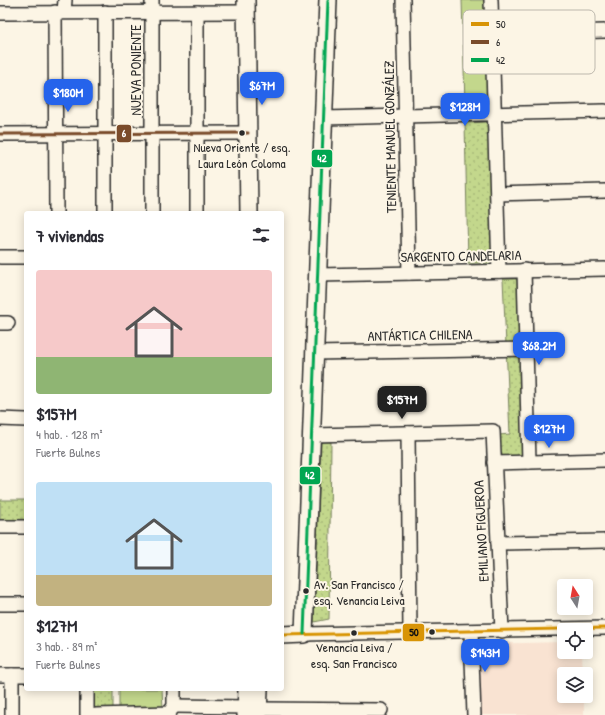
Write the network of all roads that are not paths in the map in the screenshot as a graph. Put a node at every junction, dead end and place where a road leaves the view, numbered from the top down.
1 (328, 0) edge
2 (403, 0) edge
3 (491, 0) edge
4 (152, 6) edge
5 (246, 6) edge
6 (61, 8) edge
7 (491, 10) edge
8 (105, 12) junction
9 (196, 12) junction
10 (0, 13) edge
11 (595, 31) edge
12 (605, 31) edge
13 (493, 74) edge
14 (605, 111) edge
15 (494, 114) junction
16 (406, 116) junction
17 (324, 118) junction
18 (105, 133) junction
19 (152, 133) junction
20 (197, 133) junction
21 (248, 133) junction
22 (0, 134) edge
23 (55, 134) junction
24 (605, 191) edge
25 (497, 194) junction
26 (56, 211) edge
27 (105, 211) edge
28 (152, 211) edge
29 (197, 211) edge
30 (249, 211) edge
31 (0, 257) edge
32 (24, 257) edge
33 (605, 269) edge
34 (524, 270) junction
35 (499, 271) junction
36 (409, 273) junction
37 (318, 275) junction
38 (526, 349) junction
39 (315, 352) junction
40 (0, 419) edge
41 (24, 420) edge
42 (408, 433) junction
43 (312, 435) junction
44 (605, 460) edge
45 (529, 462) junction
46 (494, 463) junction
47 (0, 527) edge
48 (24, 527) edge
49 (605, 541) edge
50 (498, 543) junction
51 (0, 604) edge
52 (24, 604) edge
53 (605, 628) edge
54 (502, 631) junction
55 (471, 632) junction
56 (410, 633) junction
57 (304, 634) junction
58 (284, 635) edge
59 (6, 675) edge
60 (24, 675) edge
61 (87, 691) edge
62 (174, 691) edge
63 (247, 691) edge
64 (258, 691) edge
65 (173, 709) junction
66 (381, 710) dead end
67 (252, 712) edge
68 (12, 715) edge
69 (87, 715) edge
70 (96, 715) edge
71 (474, 715) edge

1 - 17 main road
2 - 16 street, TENIENTE MANUEL GONZÁLEZ
3 - 7 street
4 - 8 street
4 - 9 street
4 - 19 street, NUEVA PONIENTE
5 - 9 street
5 - 21 main road
6 - 8 street
6 - 10 street
6 - 23 street
8 - 18 street
9 - 20 street
11 - 12 street
13 - 15 street
14 - 15 street
15 - 16 street
15 - 25 street
16 - 17 street
16 - 36 street, TENIENTE MANUEL GONZÁLEZ
17 - 37 main road
18 - 19 street
18 - 23 street
18 - 27 street
19 - 20 street
19 - 28 street, NUEVA PONIENTE
20 - 21 street
20 - 29 street
21 - 30 main road
22 - 23 street
23 - 26 street
24 - 25 street
25 - 35 street
31 - 32 street
33 - 34 street, SARGENTO CANDELARIA
34 - 35 street, SARGENTO CANDELARIA
34 - 38 street
35 - 36 street, SARGENTO CANDELARIA
36 - 37 street, SARGENTO CANDELARIA
37 - 39 main road
38 - 39 street, ANTÁRTICA CHILENA
38 - 45 street
39 - 43 main road
40 - 41 street
42 - 43 street
42 - 46 street, EMILIANO FIGUEROA
42 - 56 street
43 - 57 main road
44 - 45 street
45 - 46 street
46 - 50 street, EMILIANO FIGUEROA
47 - 48 street
49 - 50 street
50 - 54 street, EMILIANO FIGUEROA
51 - 52 street
53 - 54 street
54 - 55 street
55 - 56 street
55 - 71 street
56 - 57 street
57 - 58 main road
59 - 60 street
59 - 68 street
61 - 69 street
62 - 65 street
63 - 67 main road
64 - 67 main road
65 - 67 street
65 - 70 street
66 - 67 street

